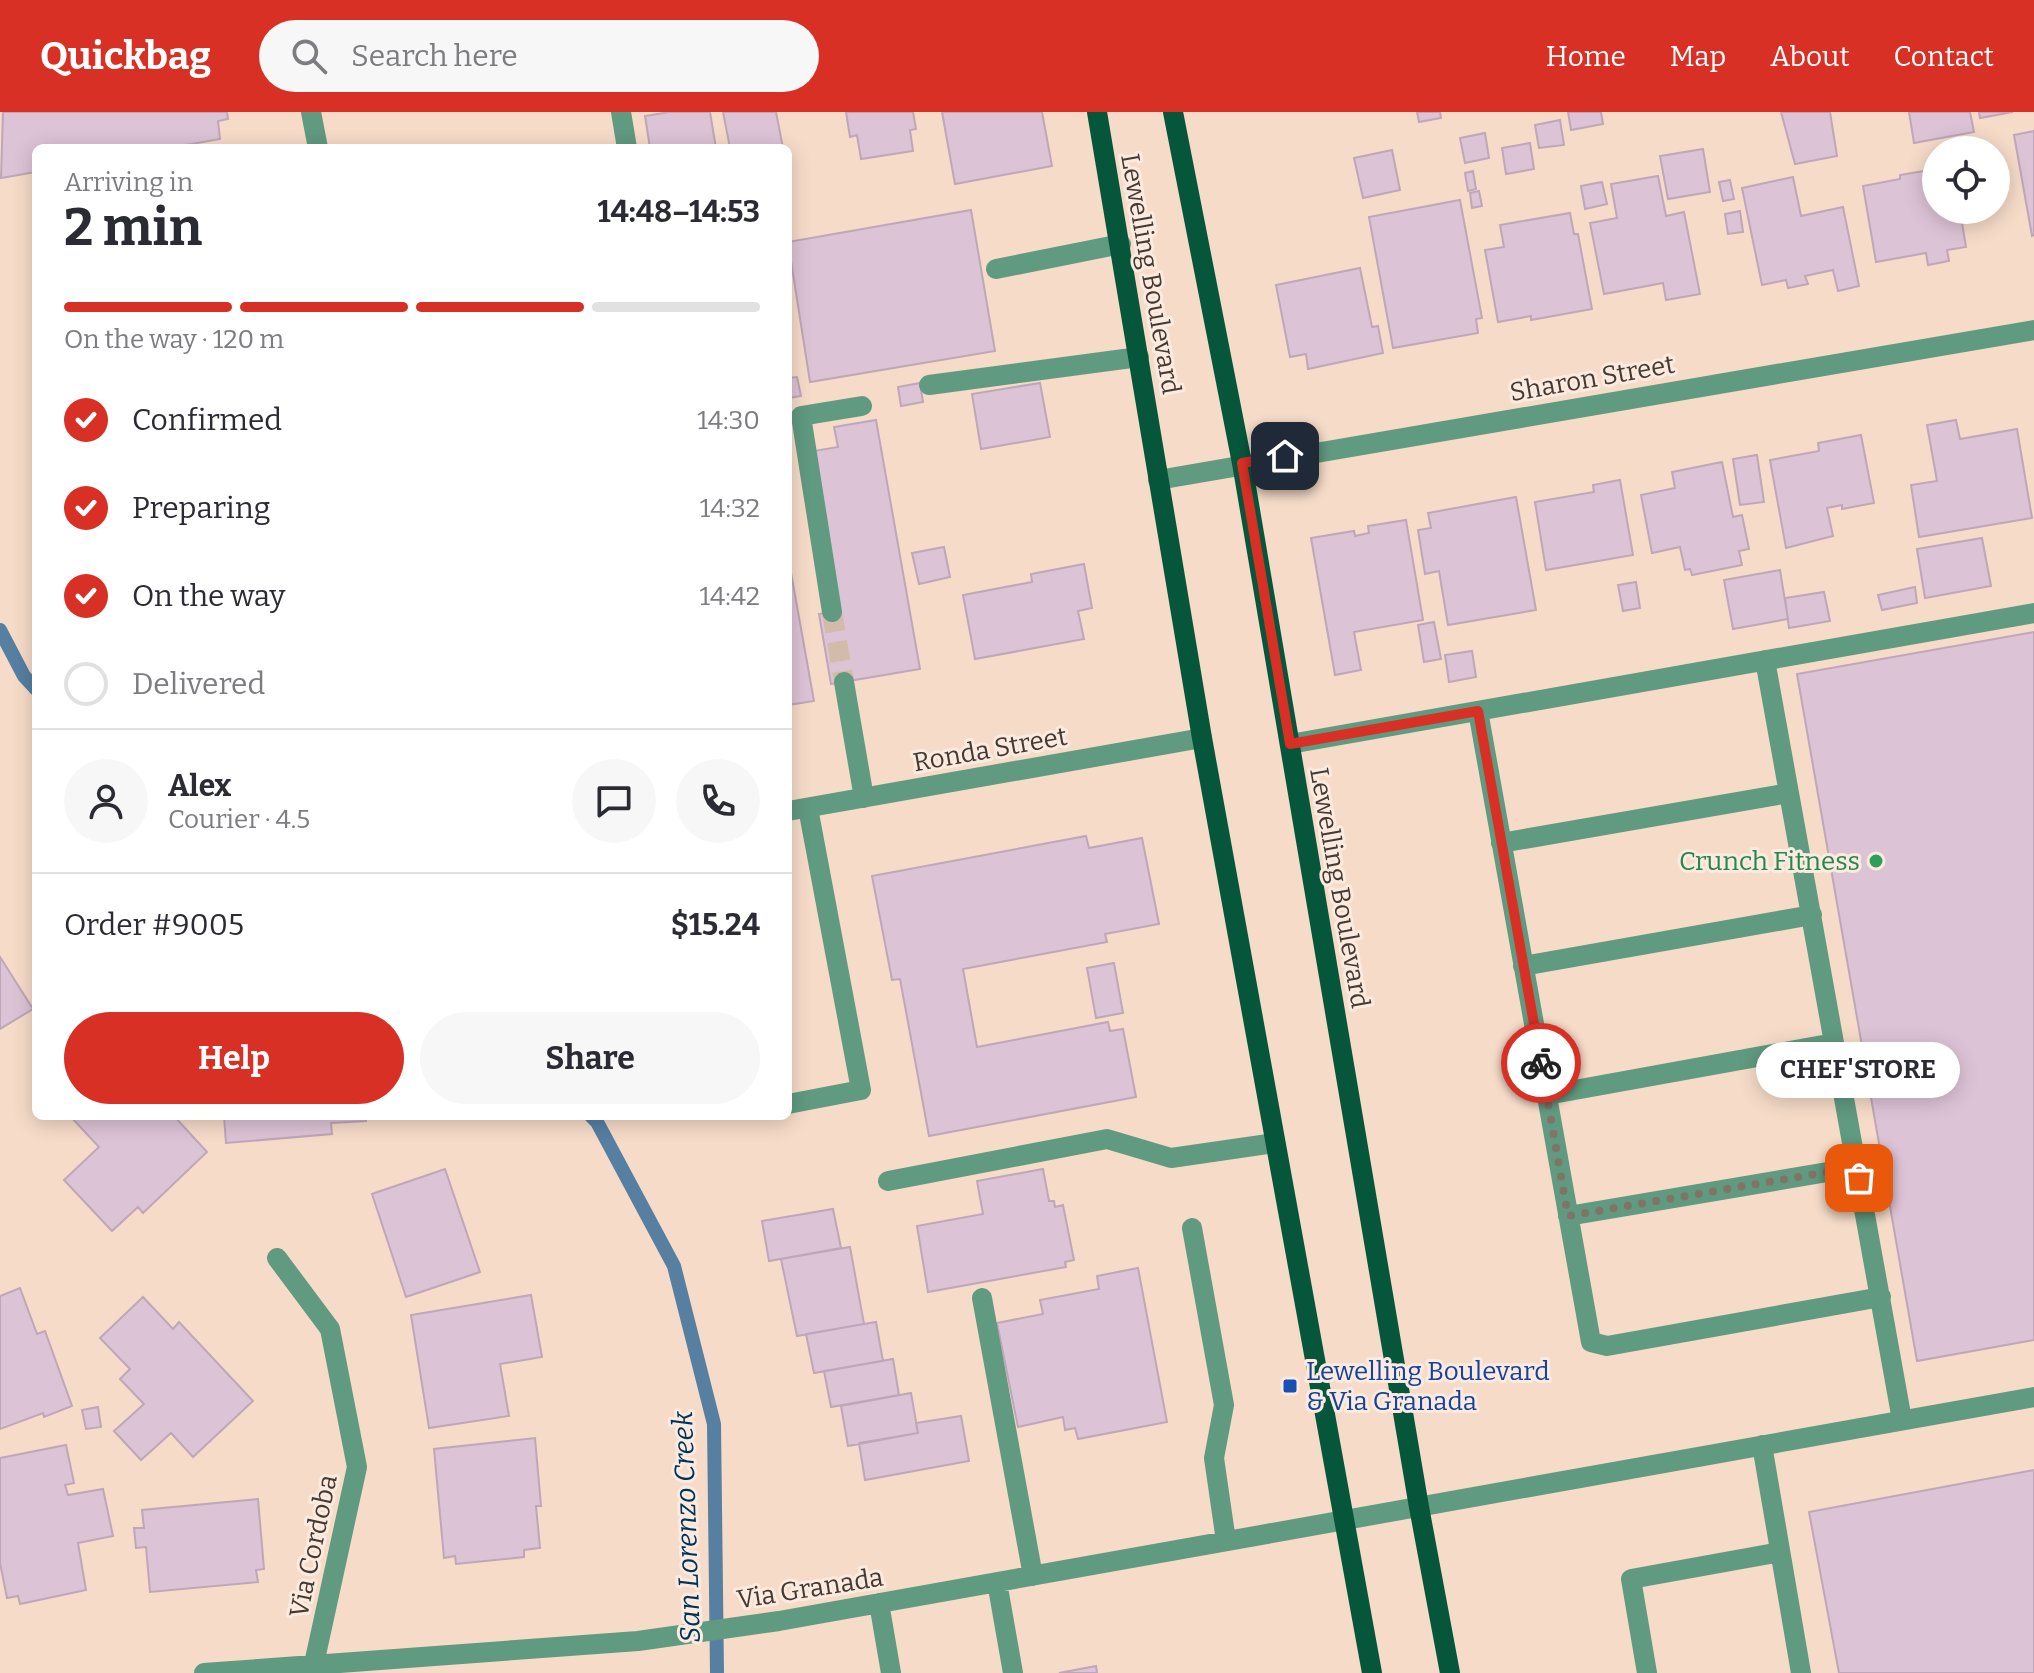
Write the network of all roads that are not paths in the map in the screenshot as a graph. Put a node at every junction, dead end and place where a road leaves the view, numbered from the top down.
1 (311, 112) edge
2 (621, 112) edge
3 (1097, 112) edge
4 (1173, 112) edge
5 (317, 144) edge
6 (626, 144) edge
7 (1121, 244) junction
8 (996, 269) dead end
9 (2034, 330) edge
10 (1139, 357) junction
11 (929, 385) dead end
12 (862, 406) dead end
13 (1242, 463) junction
14 (1158, 480) junction
15 (832, 612) tunnel mouth
16 (2034, 613) edge
17 (1765, 660) junction
18 (844, 682) tunnel mouth
19 (1478, 711) junction
20 (1202, 738) junction
21 (1290, 744) junction
22 (1789, 793) junction
23 (864, 798) junction
24 (798, 810) edge
25 (1501, 843) junction
26 (1812, 915) junction
27 (1523, 966) junction
28 (1834, 1043) junction
29 (1547, 1095) junction
30 (792, 1103) edge
31 (1275, 1143) junction
32 (1857, 1167) junction
33 (888, 1181) dead end
34 (1568, 1216) junction
35 (1192, 1228) dead end
36 (277, 1258) dead end
37 (1881, 1297) junction
38 (982, 1298) dead end
39 (2034, 1397) edge
40 (1902, 1420) junction
41 (1762, 1445) junction
42 (1419, 1507) junction
43 (1345, 1520) junction
44 (1226, 1541) junction
45 (1780, 1552) junction
46 (1033, 1576) junction
47 (997, 1582) junction
48 (879, 1603) junction
49 (313, 1669) edge
50 (204, 1673) edge
51 (891, 1673) edge
52 (1013, 1673) edge
53 (1372, 1673) edge
54 (1450, 1673) edge
55 (1647, 1673) edge
56 (1801, 1673) edge

1 - 5 street
2 - 6 street
3 - 7 main road, Lewelling Boulevard
4 - 13 main road, Lewelling Boulevard
7 - 8 street
7 - 10 main road, Lewelling Boulevard
9 - 13 street, Sharon Street
10 - 11 street
10 - 14 main road, Lewelling Boulevard
12 - 15 street
13 - 14 street, Sharon Street
13 - 21 main road, Lewelling Boulevard
14 - 20 main road, Lewelling Boulevard
16 - 17 street
17 - 19 street
17 - 22 street
18 - 23 street
19 - 21 street
19 - 25 street
20 - 23 street, Ronda Street
20 - 31 main road, Lewelling Boulevard
21 - 42 main road, Lewelling Boulevard
22 - 25 street
22 - 26 street
23 - 24 street, Ronda Street
24 - 30 street
25 - 27 street
26 - 27 street
26 - 28 street
27 - 29 street
28 - 29 street
28 - 32 street
29 - 34 street
31 - 33 street
31 - 43 main road, Lewelling Boulevard
32 - 34 street
32 - 37 street
34 - 37 street
35 - 44 street
36 - 49 street, Via Cordoba
37 - 40 street
38 - 46 street
39 - 40 street, Via Granada
40 - 41 street, Via Granada
41 - 42 street, Via Granada
41 - 45 street
42 - 43 street, Via Granada
42 - 54 main road, Lewelling Boulevard
43 - 44 street, Via Granada
43 - 53 main road, Lewelling Boulevard
44 - 46 street, Via Granada
45 - 55 street
45 - 56 street
46 - 47 street, Via Granada
47 - 48 street, Via Granada
47 - 52 street
48 - 49 street, Via Granada
48 - 51 street
49 - 50 street, Via Granada

